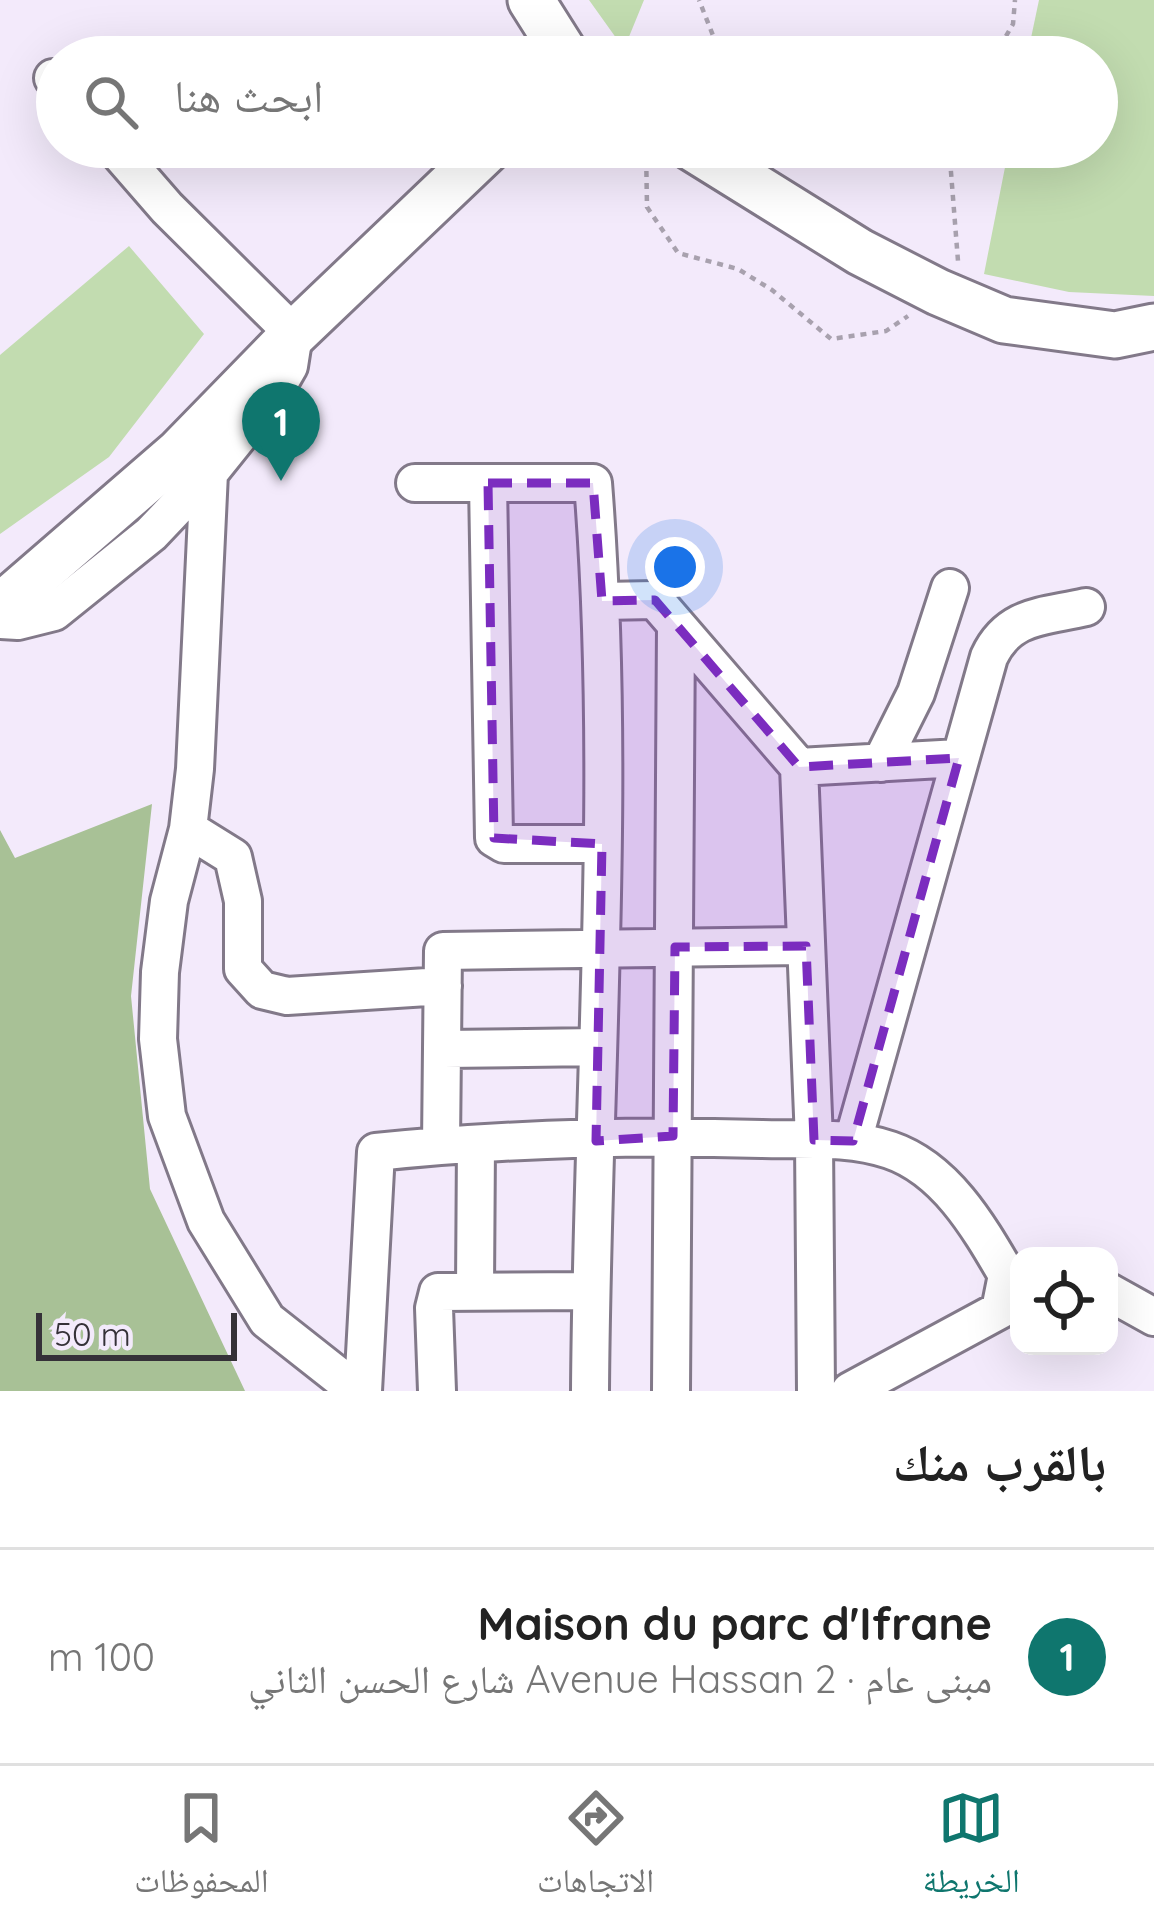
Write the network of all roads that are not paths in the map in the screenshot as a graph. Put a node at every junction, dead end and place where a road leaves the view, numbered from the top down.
1 (531, 0) edge
2 (554, 36) edge
3 (132, 168) edge
4 (468, 168) edge
5 (725, 168) edge
6 (1154, 327) edge
7 (294, 334) junction
8 (208, 473) junction
9 (415, 483) dead end
10 (488, 483) junction
11 (950, 588) dead end
12 (602, 601) junction
13 (0, 607) edge
14 (1086, 608) dead end
15 (0, 620) edge
16 (676, 625) junction
17 (959, 758) junction
18 (881, 763) junction
19 (799, 767) junction
20 (188, 829) junction
21 (602, 844) junction
22 (675, 946) junction
23 (806, 946) junction
24 (602, 947) junction
25 (443, 986) junction
26 (598, 1047) junction
27 (444, 1049) junction
28 (674, 1136) junction
29 (814, 1140) junction
30 (853, 1141) junction
31 (596, 1142) junction
32 (459, 1145) junction
33 (476, 1289) junction
34 (591, 1291) junction
35 (1118, 1297) edge
36 (1010, 1306) edge
37 (1154, 1317) edge
38 (360, 1391) edge
39 (436, 1391) edge
40 (590, 1391) edge
41 (671, 1391) edge
42 (816, 1391) edge
43 (850, 1391) edge

1 - 2 main road
3 - 7 street
4 - 7 main road
5 - 6 main road
7 - 8 street
7 - 13 main road
8 - 15 street
8 - 20 street
9 - 10 street
10 - 12 street
10 - 21 street
11 - 18 street
12 - 16 street
12 - 21 street
14 - 17 street
16 - 19 street
16 - 22 street
17 - 18 street
17 - 30 street
18 - 19 street
19 - 23 street
20 - 25 street
20 - 38 street
21 - 24 street
22 - 23 street
22 - 24 street
22 - 28 street
23 - 29 street
24 - 25 street
24 - 26 street
25 - 27 street
26 - 27 street
26 - 31 street
27 - 32 street
28 - 29 street
28 - 31 street
28 - 41 street
29 - 30 street
29 - 42 street
30 - 36 street
31 - 32 street
31 - 34 street
32 - 33 street
32 - 38 street
33 - 34 street
33 - 39 street
34 - 40 street
35 - 37 street
36 - 43 street

